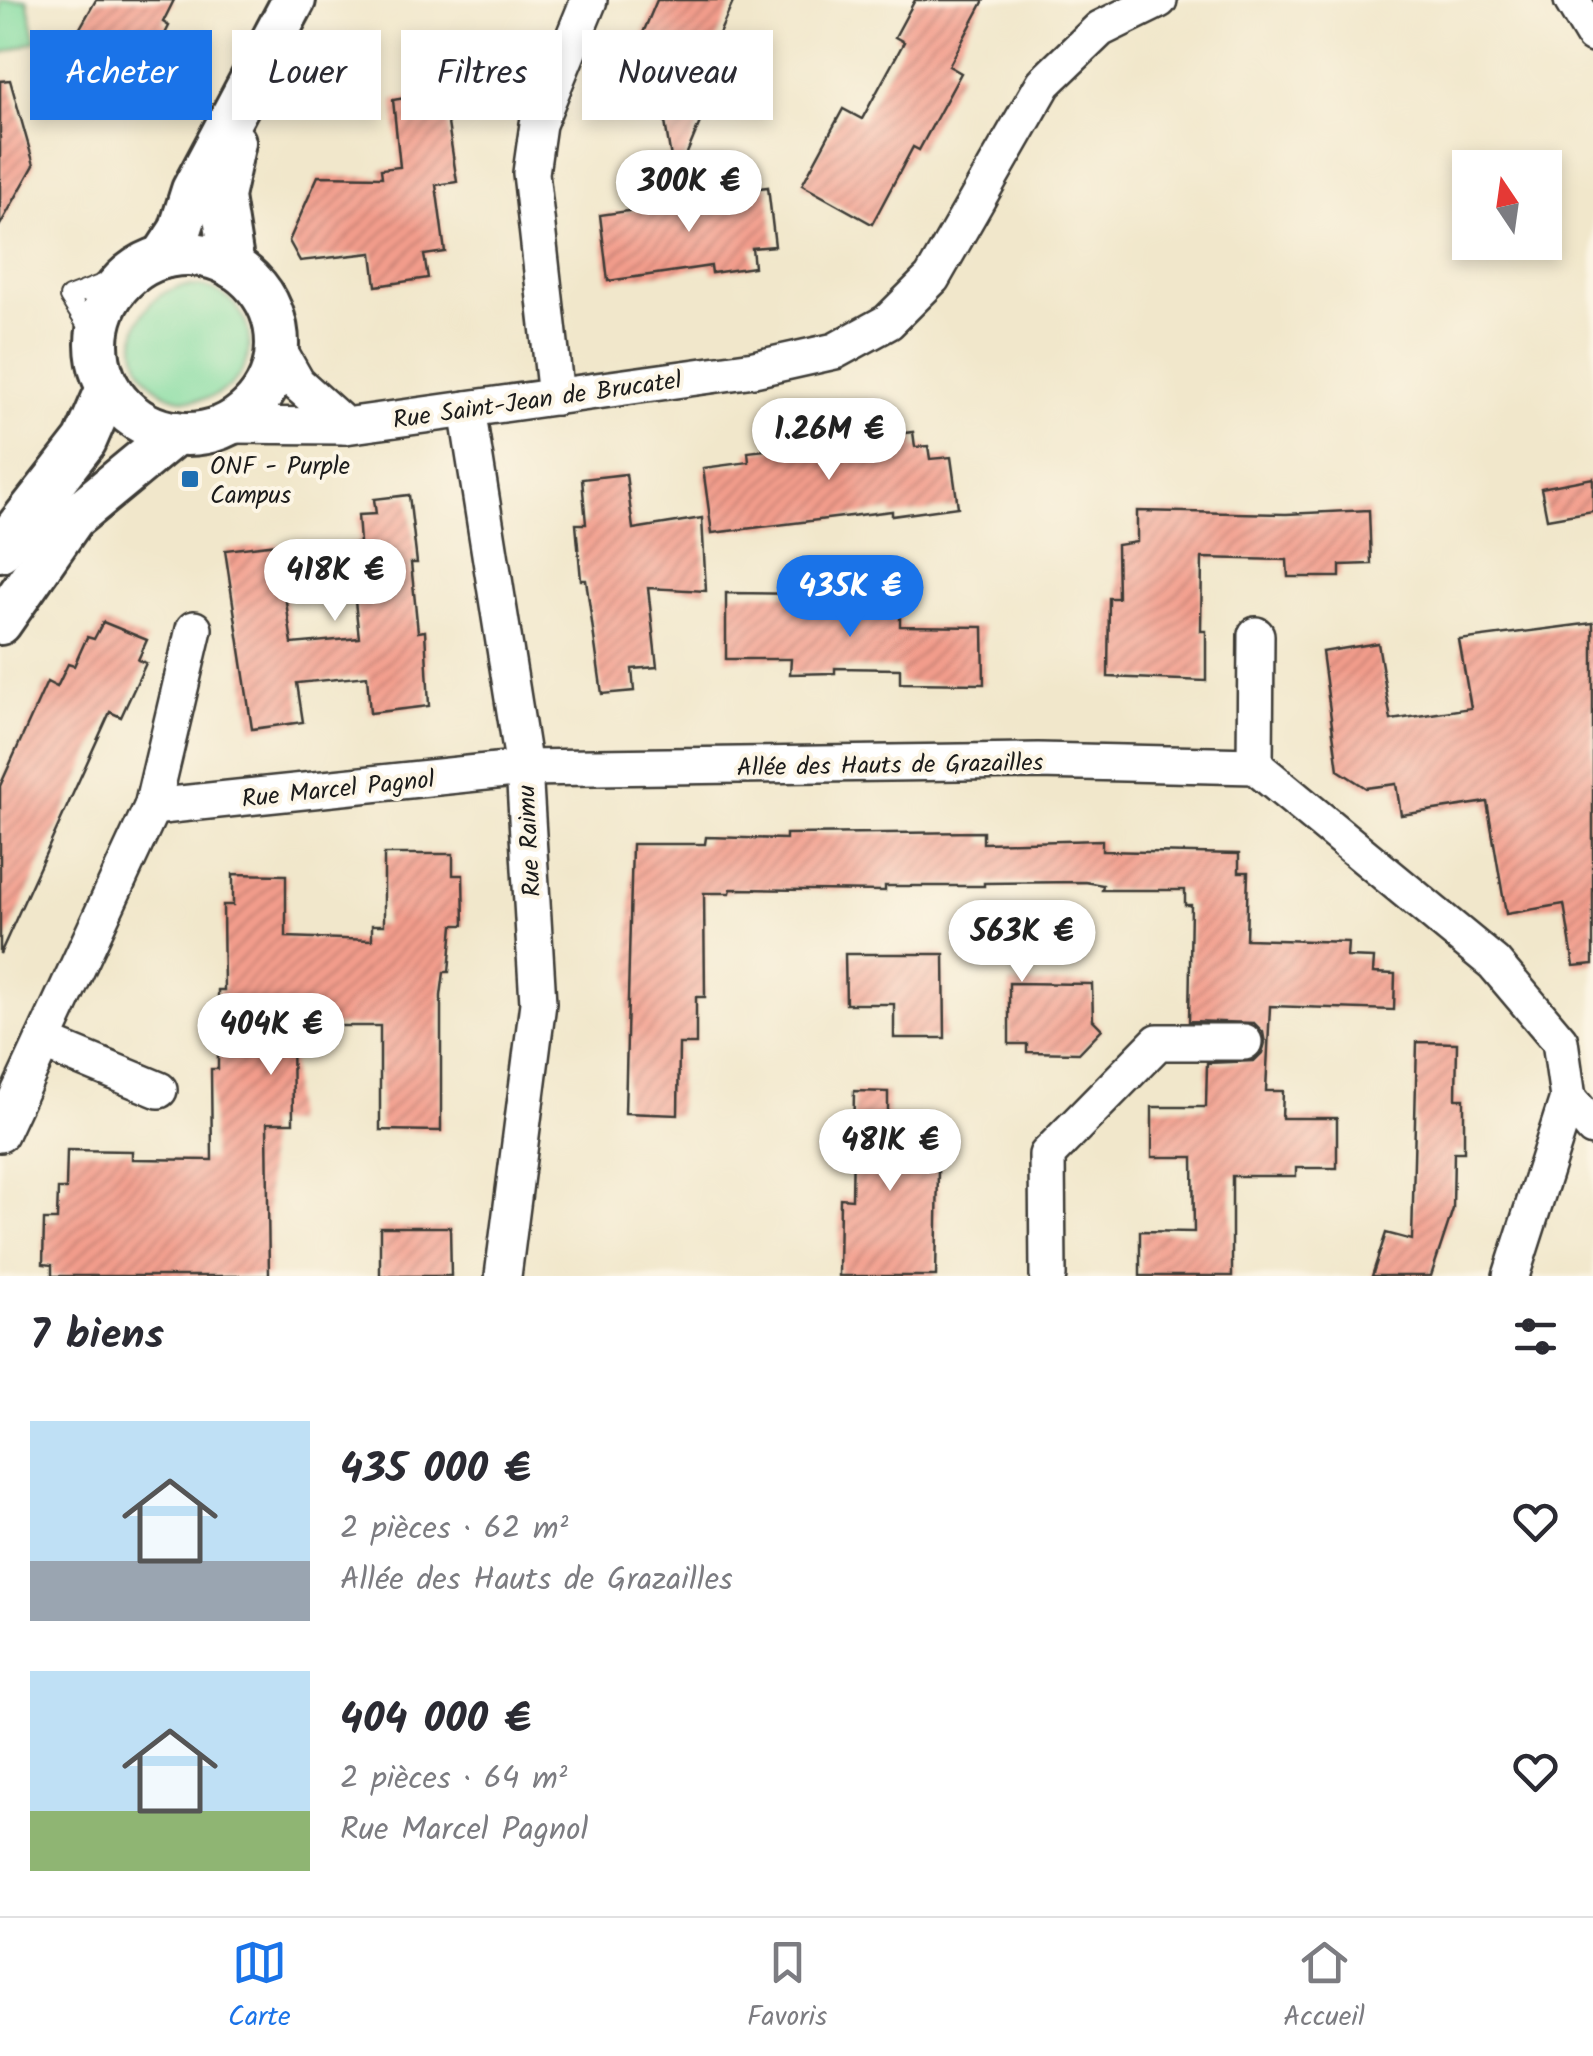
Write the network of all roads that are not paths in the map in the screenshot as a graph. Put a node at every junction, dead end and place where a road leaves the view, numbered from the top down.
1 (294, 0) edge
2 (589, 0) edge
3 (1159, 0) edge
4 (1572, 0) edge
5 (279, 30) edge
6 (1593, 35) edge
7 (232, 120) edge
8 (239, 120) edge
9 (147, 265) junction
10 (234, 267) junction
11 (277, 348) junction
12 (108, 388) junction
13 (556, 397) junction
14 (467, 409) junction
15 (226, 425) junction
16 (345, 426) junction
17 (176, 433) junction
18 (0, 550) edge
19 (0, 624) edge
20 (194, 629) dead end
21 (1256, 635) dead end
22 (1255, 766) junction
23 (524, 768) junction
24 (152, 807) junction
25 (43, 1042) junction
26 (1244, 1042) dead end
27 (159, 1090) dead end
28 (1568, 1098) junction
29 (1593, 1128) edge
30 (0, 1134) edge
31 (504, 1276) edge
32 (1048, 1276) edge
33 (1510, 1276) edge

1 - 5 street
2 - 13 street
3 - 13 street, Rue Saint-Jean de Brucatel
4 - 6 street
7 - 9 street
8 - 10 street
9 - 10 street
9 - 12 street
10 - 11 street
11 - 15 street
11 - 16 street
12 - 17 street
12 - 18 street
13 - 14 street, Rue Saint-Jean de Brucatel
14 - 16 street, Rue Saint-Jean de Brucatel
14 - 23 street, Rue Raimu
15 - 16 street, Rue Saint-Jean de Brucatel
15 - 17 street
17 - 19 street
20 - 24 street
21 - 22 street
22 - 23 street, Allée des Hauts de Grazailles
22 - 28 street
23 - 24 street, Rue Marcel Pagnol
23 - 31 street, Rue Raimu
24 - 25 street
25 - 27 street
25 - 30 street
26 - 32 street
28 - 29 street
28 - 33 street

